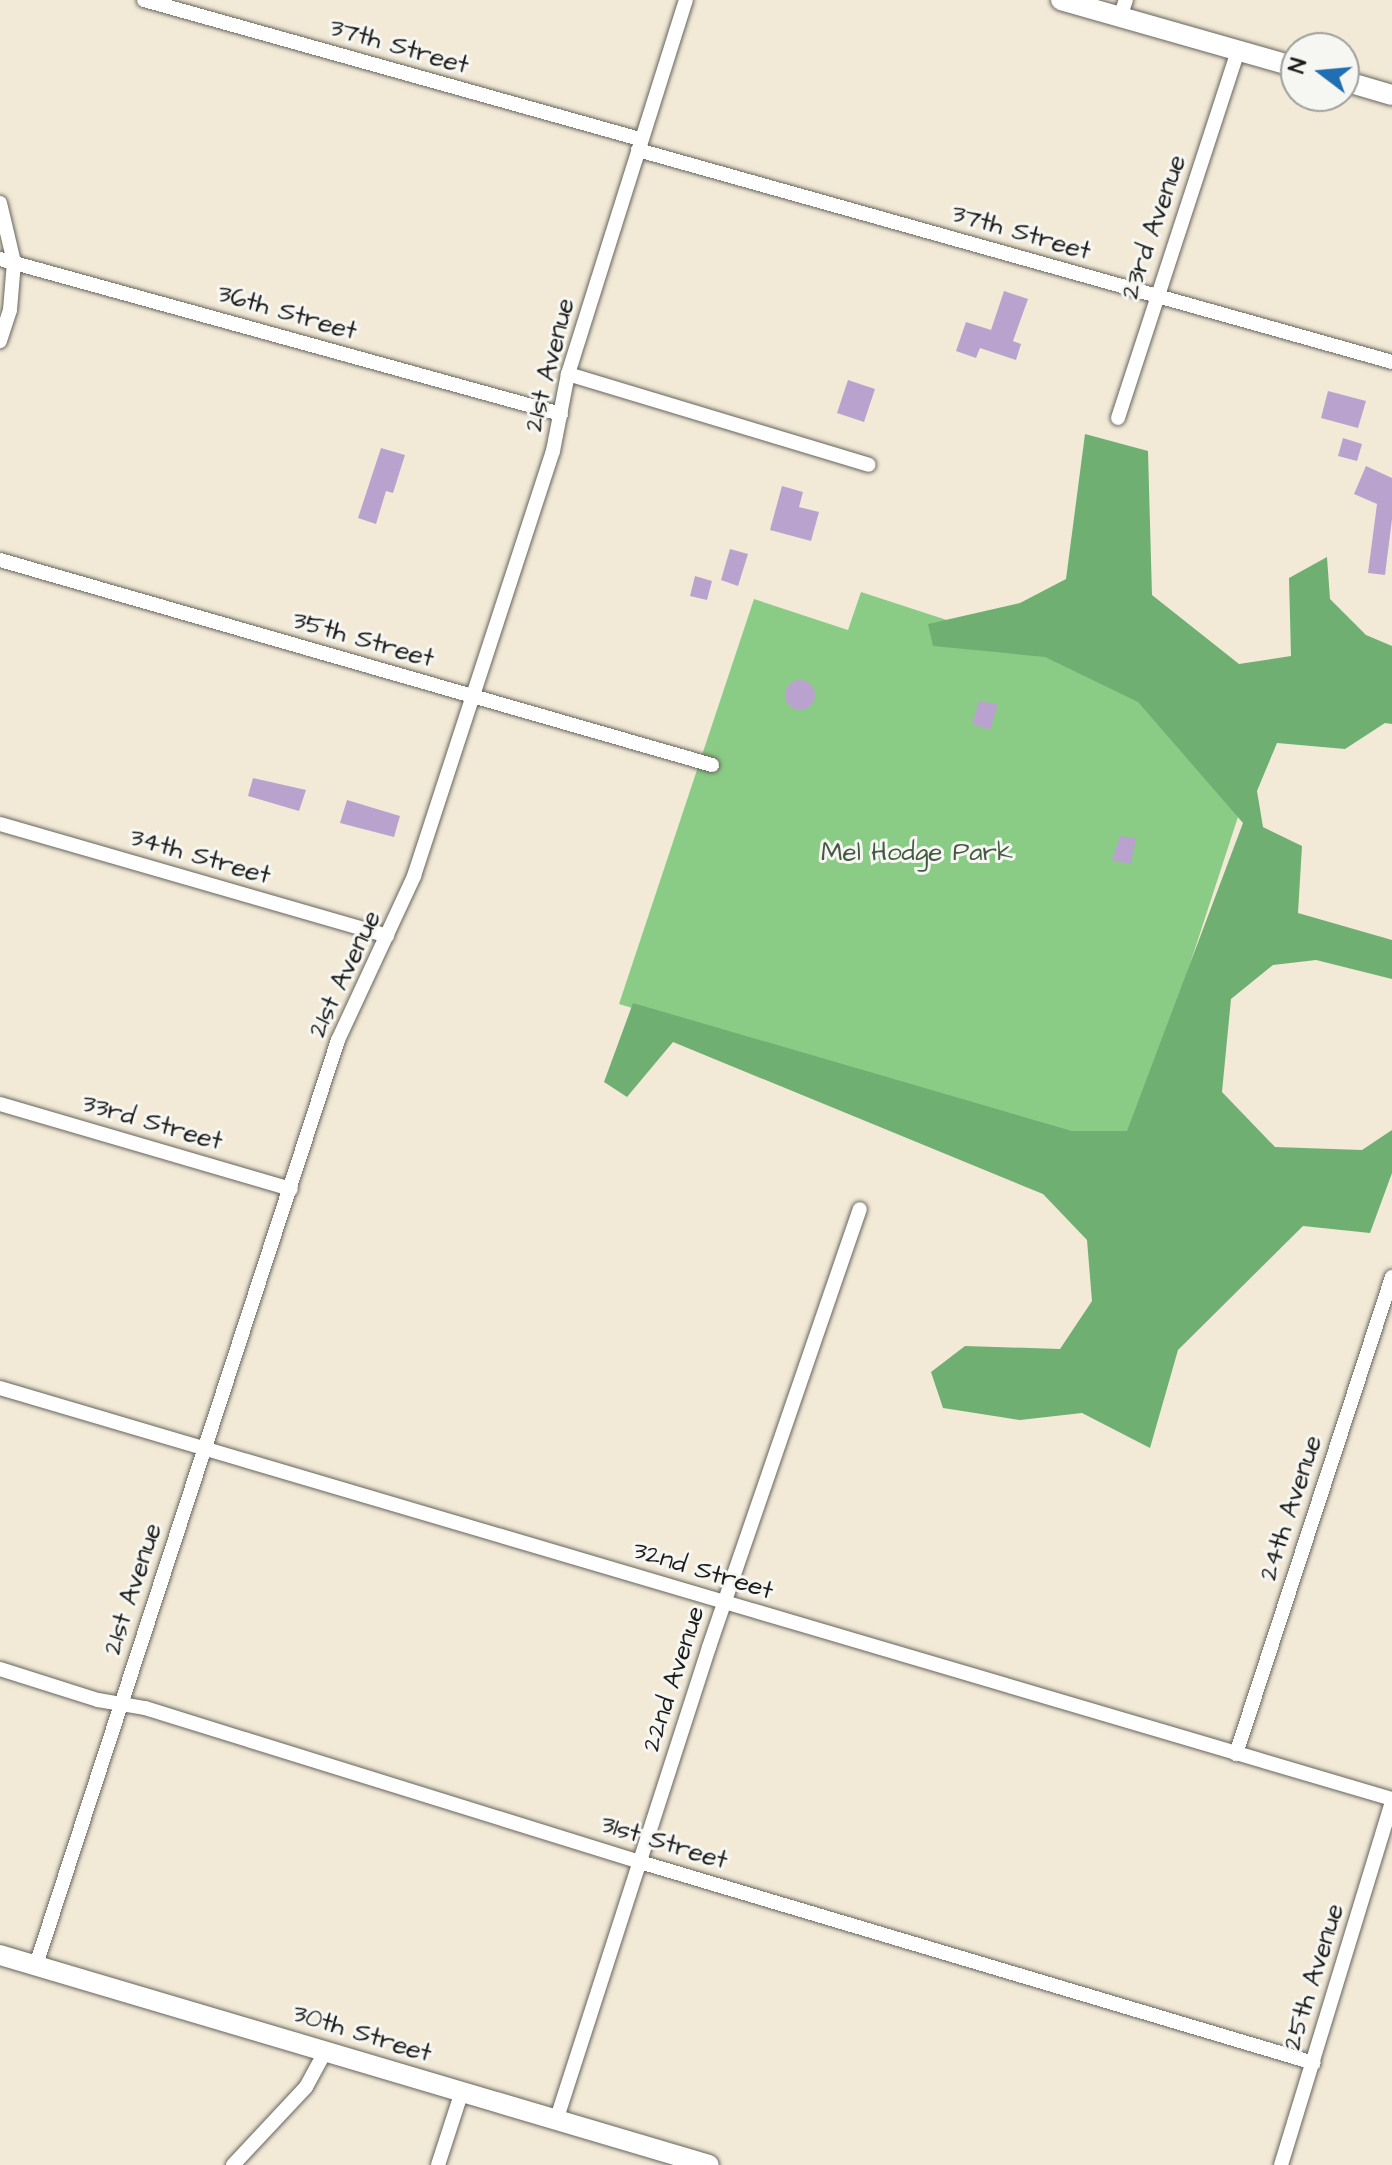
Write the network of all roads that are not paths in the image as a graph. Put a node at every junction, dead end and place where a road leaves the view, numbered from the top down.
1 (144, 0) edge
2 (686, 0) edge
3 (1061, 0) edge
4 (1123, 8) edge
5 (1238, 51) junction
6 (1280, 63) edge
7 (1360, 86) edge
8 (1392, 95) edge
9 (639, 144) junction
10 (0, 203) edge
11 (7, 260) edge
12 (1156, 295) junction
13 (0, 341) edge
14 (1392, 362) edge
15 (568, 374) junction
16 (561, 414) junction
17 (1118, 418) dead end
18 (869, 465) dead end
19 (0, 560) edge
20 (472, 696) junction
21 (712, 765) dead end
22 (0, 824) edge
23 (387, 936) junction
24 (0, 1104) edge
25 (291, 1189) junction
26 (860, 1209) dead end
27 (1392, 1277) edge
28 (0, 1388) edge
29 (205, 1448) junction
30 (724, 1603) junction
31 (0, 1669) edge
32 (121, 1703) junction
33 (1236, 1754) junction
34 (1392, 1800) edge
35 (640, 1862) junction
36 (0, 1955) edge
37 (36, 1965) junction
38 (326, 2050) junction
39 (1314, 2063) junction
40 (462, 2091) junction
41 (556, 2121) junction
42 (233, 2165) edge
43 (438, 2165) edge
44 (709, 2165) edge
45 (1281, 2165) edge

1 - 9 street, 37th Street
2 - 9 street, 21st Avenue
3 - 4 street
4 - 5 street
5 - 6 street
5 - 12 street, 23rd Avenue
7 - 8 street
9 - 12 street, 37th Street
9 - 15 street, 21st Avenue
10 - 11 street
11 - 13 street
11 - 16 street, 36th Street
12 - 14 street, 37th Street
12 - 17 street, 23rd Avenue
15 - 16 street, 21st Avenue
15 - 18 street
16 - 20 street, 21st Avenue
19 - 20 street, 35th Street
20 - 21 street, 35th Street
20 - 23 street, 21st Avenue
22 - 23 street, 34th Street
23 - 25 street, 21st Avenue
24 - 25 street, 33rd Street
25 - 29 street, 21st Avenue
26 - 30 street, 22nd Avenue
27 - 33 street, 24th Avenue
28 - 29 street, 32nd Street
29 - 30 street, 32nd Street
29 - 32 street, 21st Avenue
30 - 33 street, 32nd Street
30 - 35 street, 22nd Avenue
31 - 32 street, 31st Street
32 - 35 street, 31st Street
32 - 37 street, 21st Avenue
33 - 34 street, 32nd Street
34 - 39 street, 25th Avenue
35 - 39 street, 31st Street
35 - 41 street, 22nd Avenue
36 - 37 street, 30th Street
37 - 38 street, 30th Street
38 - 40 street, 30th Street
38 - 42 street
39 - 45 street, 25th Avenue
40 - 41 street, 30th Street
40 - 43 street
41 - 44 street, 30th Street

